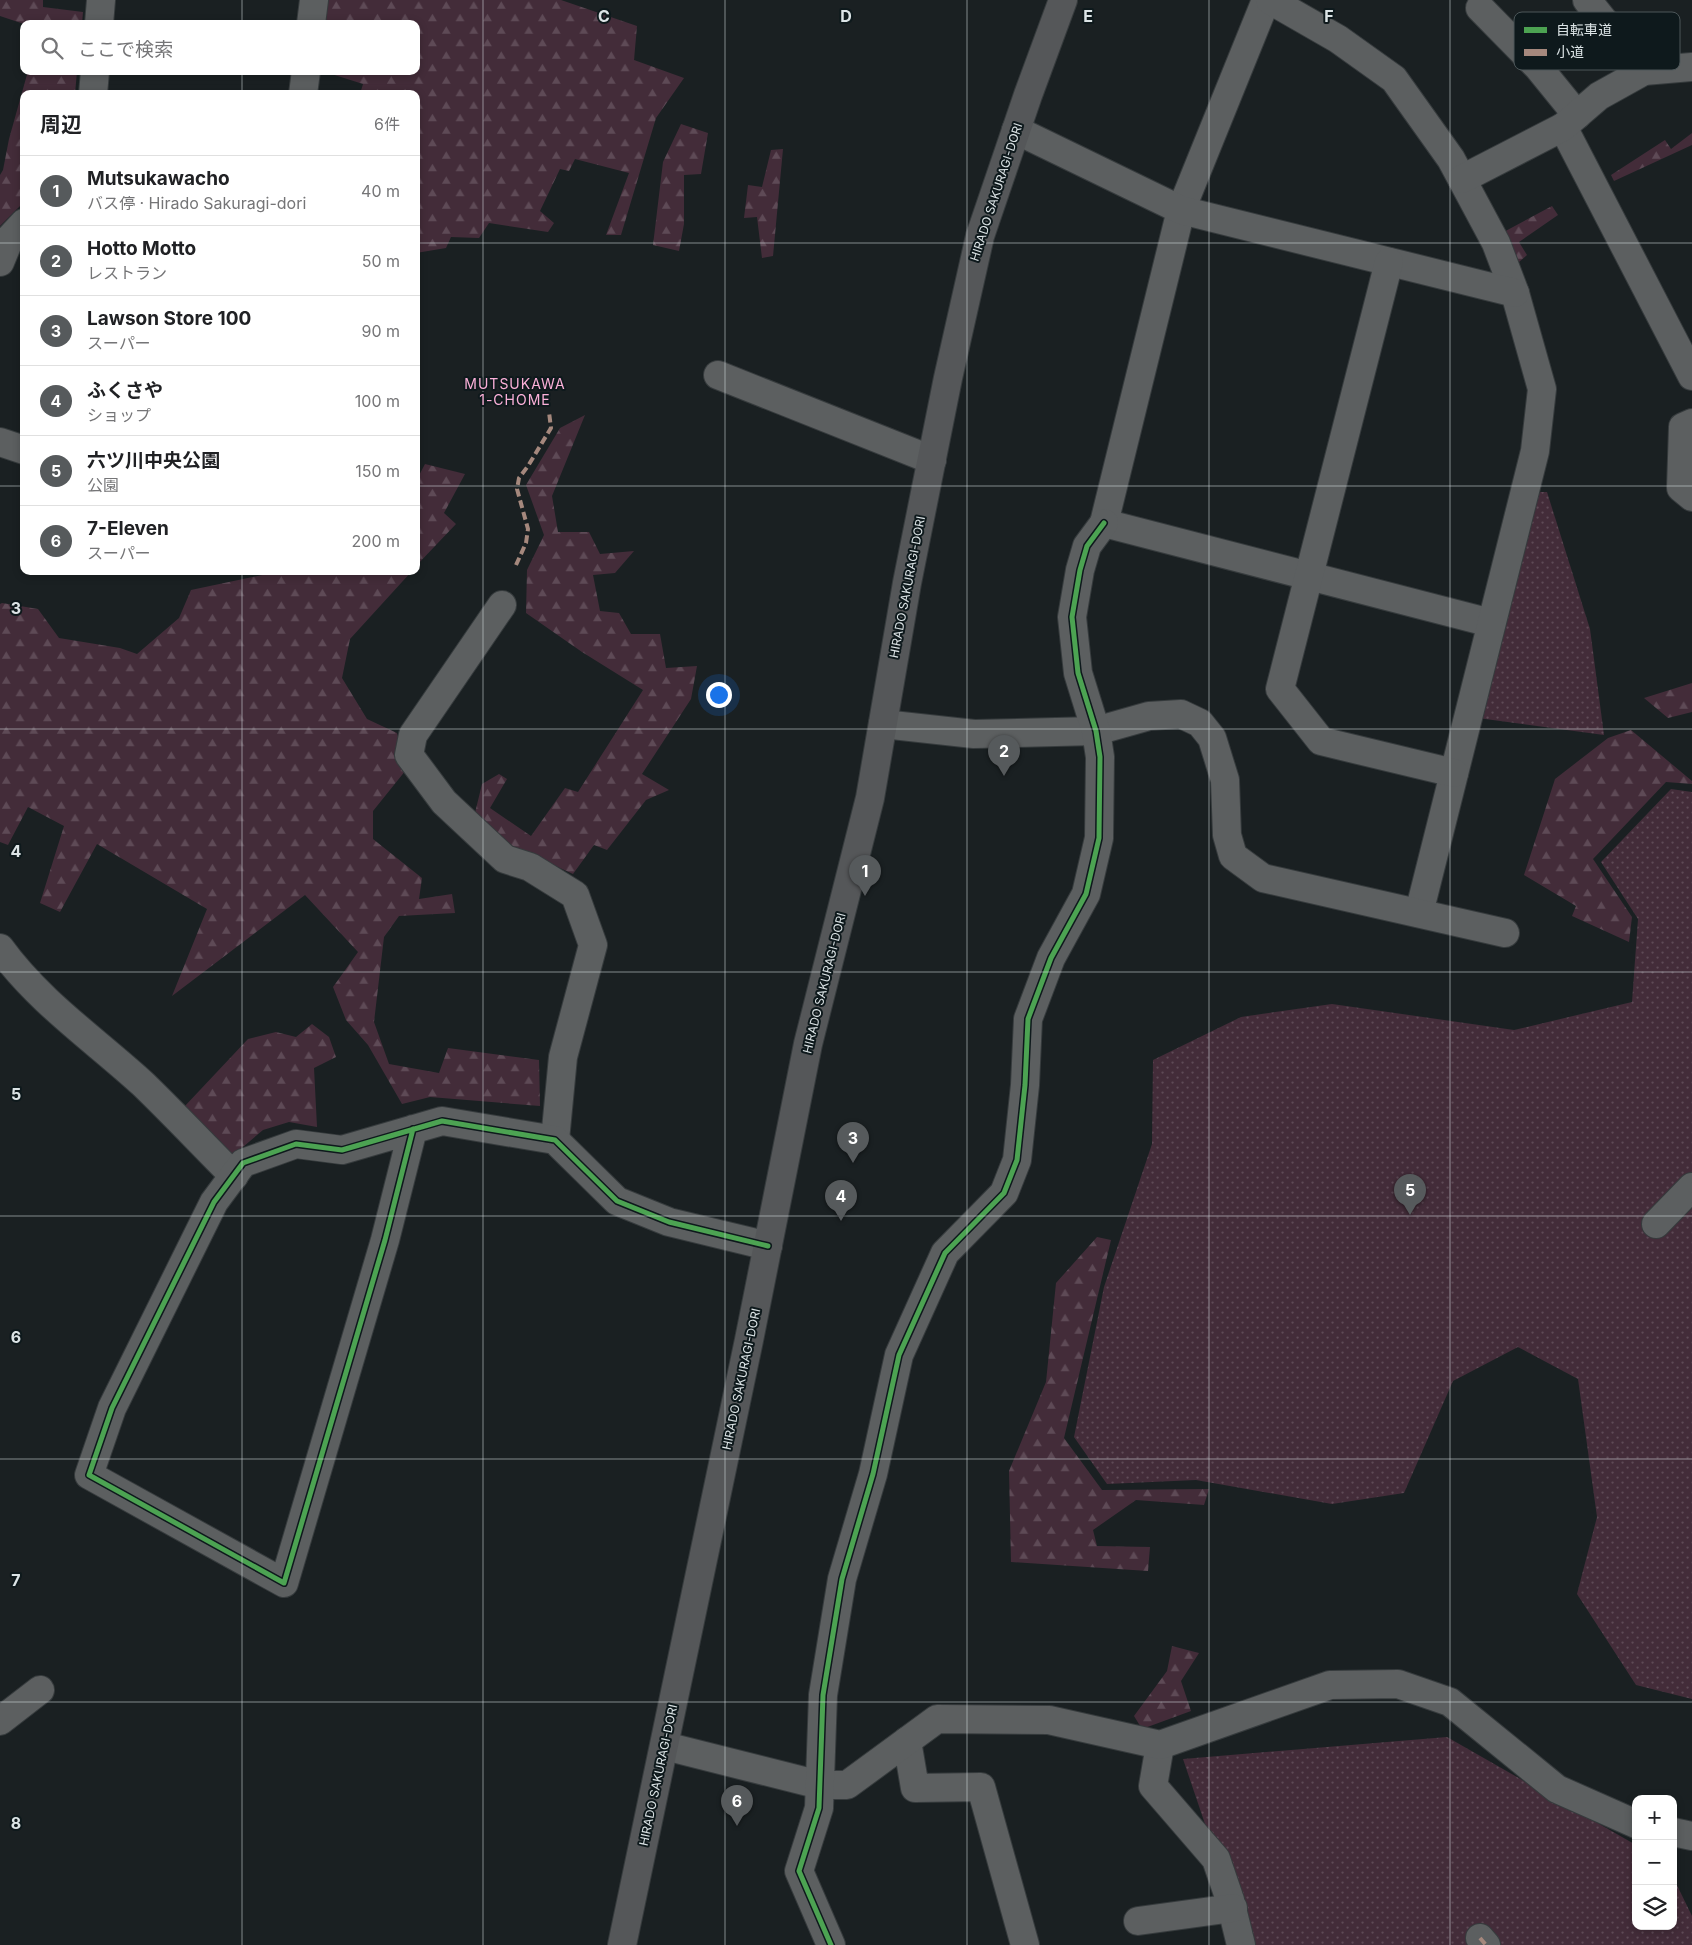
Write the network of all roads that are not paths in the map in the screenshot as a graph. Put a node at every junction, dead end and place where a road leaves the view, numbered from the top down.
1 (100, 0) edge
2 (314, 0) edge
3 (1063, 0) edge
4 (1266, 0) edge
5 (1270, 0) edge
6 (1588, 0) edge
7 (1480, 8) dead end
8 (1597, 12) edge
9 (99, 20) edge
10 (312, 20) edge
11 (1514, 43) edge
12 (1540, 70) edge
13 (1656, 70) edge
14 (1644, 71) joint
15 (95, 75) edge
16 (305, 75) edge
17 (93, 90) edge
18 (304, 90) edge
19 (1570, 121) junction
20 (1016, 130) junction
21 (1462, 179) junction
22 (1181, 210) junction
23 (20, 227) edge
24 (0, 262) edge
25 (1389, 262) junction
26 (1515, 293) junction
27 (718, 375) dead end
28 (1692, 376) edge
29 (1692, 423) edge
30 (0, 442) edge
31 (20, 449) edge
32 (932, 460) junction
33 (1692, 497) edge
34 (1104, 523) junction
35 (1308, 576) junction
36 (502, 605) dead end
37 (1491, 623) junction
38 (883, 724) junction
39 (1096, 731) junction
40 (1454, 773) junction
41 (1419, 913) junction
42 (1505, 932) dead end
43 (0, 948) edge
44 (413, 1129) junction
45 (554, 1140) junction
46 (234, 1176) junction
47 (1692, 1187) edge
48 (1656, 1224) dead end
49 (768, 1246) junction
50 (40, 1690) dead end
51 (0, 1721) edge
52 (907, 1741) junction
53 (1160, 1745) junction
54 (665, 1746) junction
55 (820, 1785) junction
56 (1632, 1822) edge
57 (1677, 1833) edge
58 (1692, 1836) edge
59 (1233, 1908) junction
60 (1138, 1921) dead end
61 (622, 1945) edge
62 (831, 1945) edge
63 (1025, 1945) edge
64 (1241, 1945) edge

1 - 9 street
2 - 10 street
3 - 20 main road, HIRADO SAKURAGI-DORI
4 - 22 street
5 - 21 street
6 - 8 street
7 - 11 street
12 - 19 street
13 - 14 street
14 - 19 street
15 - 17 street
16 - 18 street
19 - 21 street
19 - 28 street
20 - 22 street
20 - 32 main road, HIRADO SAKURAGI-DORI
21 - 26 street
22 - 25 street
22 - 34 street
23 - 24 street
25 - 26 street
25 - 35 street
26 - 37 street
27 - 32 street
29 - 33 street
30 - 31 street
32 - 38 main road, HIRADO SAKURAGI-DORI
34 - 35 street
34 - 39 street
35 - 37 street
35 - 40 street
36 - 45 street
37 - 40 street
38 - 39 street
38 - 49 main road, HIRADO SAKURAGI-DORI
39 - 41 street
39 - 55 street
40 - 41 street
41 - 42 street
43 - 46 street
44 - 45 street
44 - 46 street
44 - 46 street
45 - 49 street
47 - 48 street
49 - 54 main road, HIRADO SAKURAGI-DORI
50 - 51 street
52 - 53 street
52 - 55 street
52 - 63 street
53 - 56 street
53 - 59 street
54 - 55 street
54 - 61 main road, HIRADO SAKURAGI-DORI
55 - 62 street
57 - 58 street
59 - 60 street
59 - 64 street

